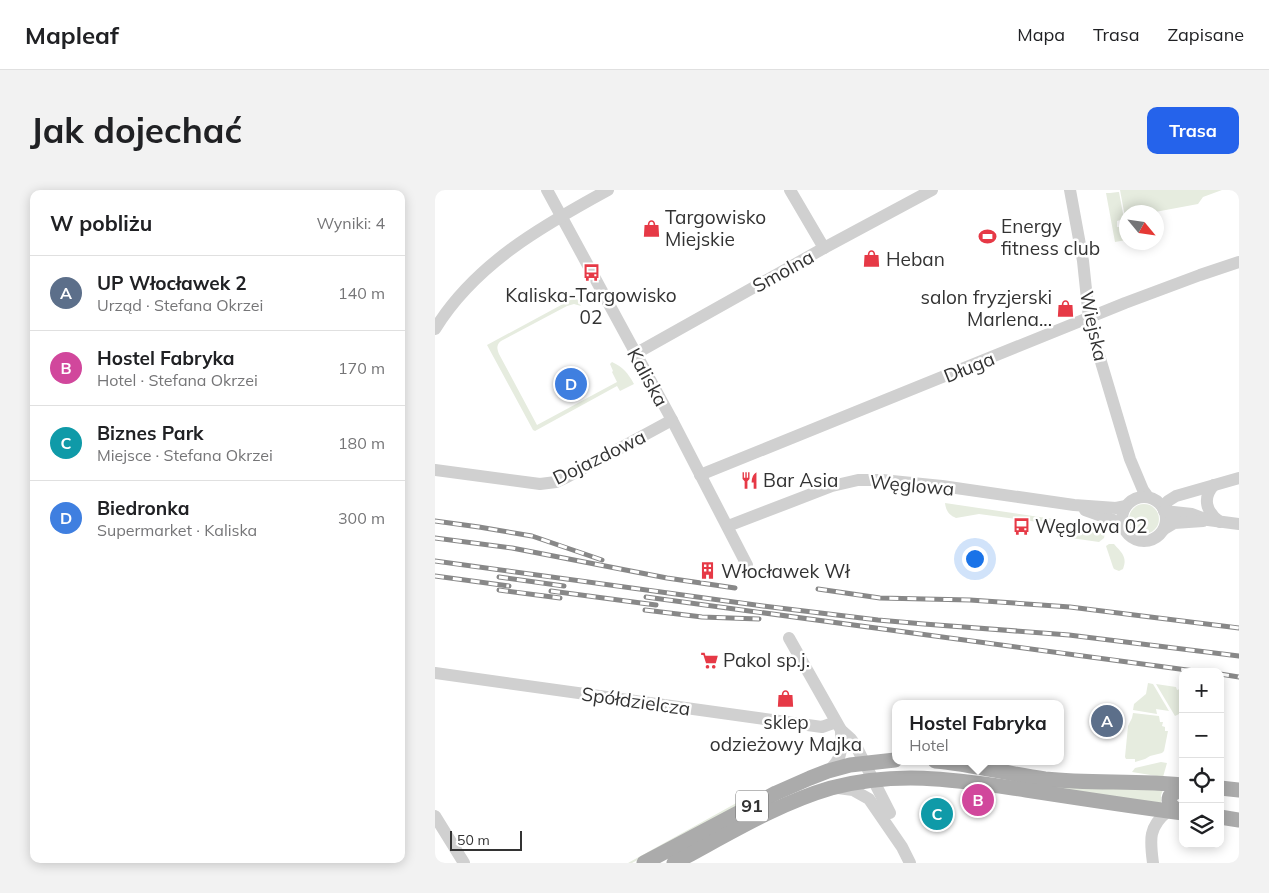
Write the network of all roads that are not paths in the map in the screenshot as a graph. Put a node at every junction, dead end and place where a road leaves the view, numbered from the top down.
1 (547, 190) edge
2 (608, 190) edge
3 (790, 190) edge
4 (932, 190) edge
5 (1071, 190) edge
6 (561, 216) junction
7 (824, 248) junction
8 (1239, 262) edge
9 (1089, 318) junction
10 (435, 329) edge
11 (635, 354) junction
12 (672, 420) junction
13 (1130, 459) junction
14 (435, 470) edge
15 (700, 475) junction
16 (1239, 478) edge
17 (1214, 485) junction
18 (1149, 497) junction
19 (1128, 504) junction
20 (1074, 505) junction
21 (1164, 509) junction
22 (1214, 521) junction
23 (1239, 524) edge
24 (728, 526) junction
25 (1124, 528) junction
26 (1164, 529) junction
27 (747, 565) dead end
28 (789, 638) dead end
29 (435, 673) edge
30 (838, 726) junction
31 (892, 761) edge
32 (865, 763) junction
33 (892, 765) edge
34 (966, 765) edge
35 (828, 771) junction
36 (900, 778) junction
37 (873, 780) junction
38 (1179, 785) edge
39 (833, 788) junction
40 (1224, 788) edge
41 (1239, 790) edge
42 (1179, 791) edge
43 (869, 798) junction
44 (1177, 812) edge
45 (890, 813) junction
46 (435, 816) edge
47 (1224, 818) edge
48 (1239, 820) edge
49 (902, 846) junction
50 (464, 863) edge
51 (644, 863) edge
52 (674, 863) edge
53 (910, 863) edge
54 (1153, 863) edge

1 - 6 street, Kaliska
2 - 6 street
3 - 7 street
4 - 7 street, Smolna
5 - 9 street, Wiejska
6 - 10 street
6 - 11 street, Kaliska
7 - 11 street, Smolna
8 - 9 street, Długa
9 - 13 street, Wiejska
9 - 15 street, Długa
11 - 12 street, Kaliska
12 - 14 street, Dojazdowa
12 - 15 street, Kaliska
13 - 18 street, Wiejska
13 - 19 street, Wiejska
15 - 24 street, Kaliska
16 - 17 street
17 - 21 street
17 - 22 street
18 - 19 street
18 - 21 street
19 - 20 street, Węglowa
19 - 25 street
20 - 24 street, Węglowa
20 - 25 street, Węglowa
21 - 22 street
21 - 26 street
22 - 23 street
22 - 26 street
24 - 27 street, Kaliska
25 - 26 street
28 - 30 street
29 - 30 street, Spółdzielcza
30 - 32 street
30 - 35 street
31 - 32 main road, 91
32 - 35 main road, 91
32 - 37 street
33 - 37 main road
34 - 38 main road
35 - 37 main road
35 - 51 main road, 91
36 - 37 main road, 91
36 - 44 main road, 91
36 - 45 street
37 - 39 main road, 91
37 - 43 street
37 - 45 street
39 - 43 street
39 - 52 main road, 91
40 - 41 main road
42 - 44 main road
43 - 49 street
44 - 54 street
45 - 49 street
46 - 50 street
47 - 48 main road
49 - 53 street

